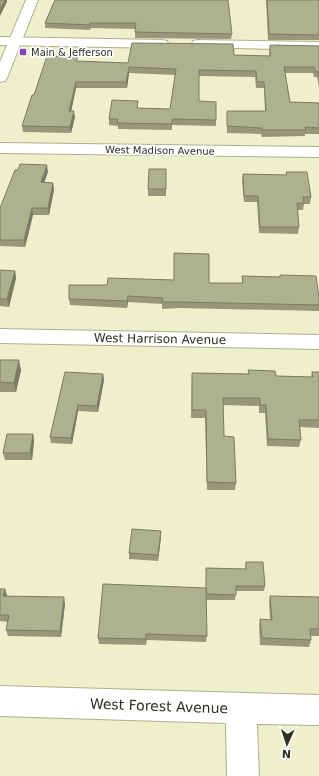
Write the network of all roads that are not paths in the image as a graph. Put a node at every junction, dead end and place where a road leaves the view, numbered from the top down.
1 (32, 0) edge
2 (0, 41) edge
3 (15, 42) junction
4 (319, 46) edge
5 (0, 78) edge
6 (0, 148) edge
7 (319, 152) edge
8 (0, 336) edge
9 (319, 342) edge
10 (0, 701) edge
11 (241, 708) junction
12 (319, 710) edge
13 (243, 776) edge

1 - 3 street
2 - 3 street
3 - 4 street
3 - 5 street
6 - 7 street, West Madison Avenue
8 - 9 street, West Harrison Avenue
10 - 11 street, West Forest Avenue
11 - 12 street, West Forest Avenue
11 - 13 street

